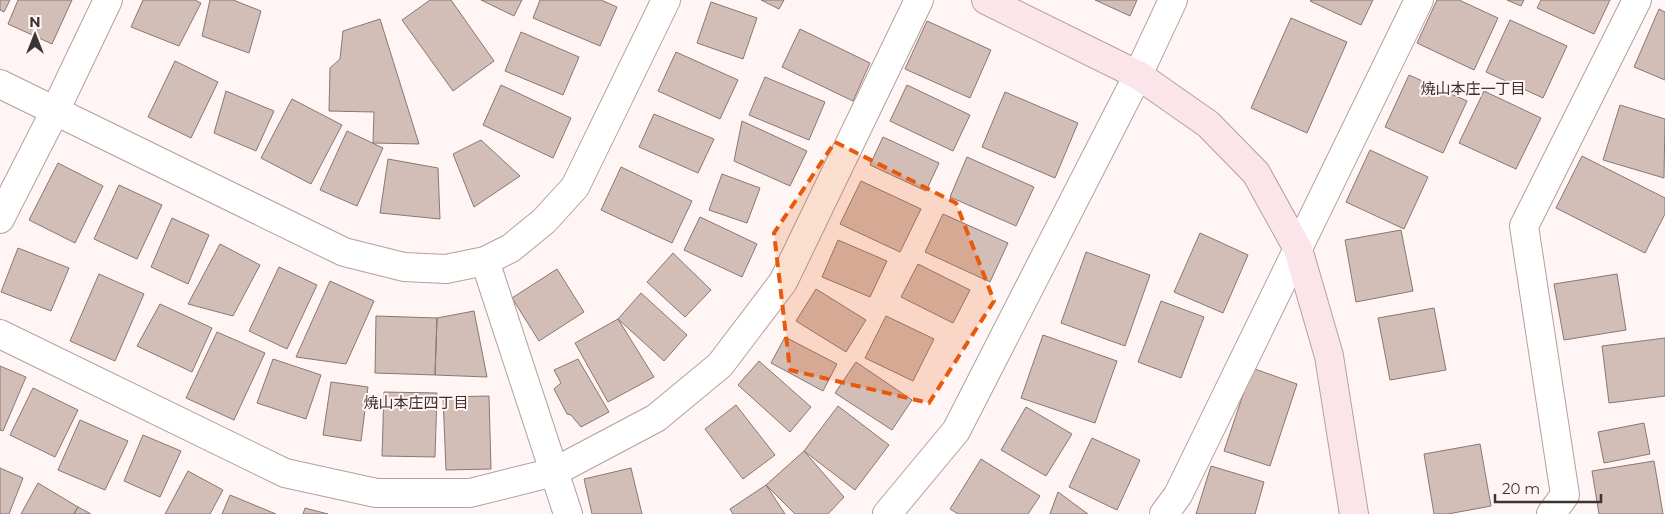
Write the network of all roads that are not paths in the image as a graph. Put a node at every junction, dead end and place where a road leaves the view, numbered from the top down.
1 (108, 0) edge
2 (666, 0) edge
3 (918, 0) edge
4 (986, 0) edge
5 (1173, 0) edge
6 (1419, 0) edge
7 (1637, 0) edge
8 (1138, 74) junction
9 (0, 84) edge
10 (55, 111) junction
11 (0, 220) edge
12 (1298, 249) junction
13 (485, 261) junction
14 (0, 334) edge
15 (554, 472) junction
16 (568, 514) edge
17 (887, 514) edge
18 (1164, 514) edge
19 (1354, 514) edge
20 (1551, 514) edge

1 - 10 street
2 - 13 street
3 - 15 street
4 - 8 street
5 - 8 street
6 - 12 street
7 - 20 street
8 - 12 street
8 - 17 street
9 - 10 street
10 - 11 street
10 - 13 street
12 - 18 street
12 - 19 street
13 - 15 street
14 - 15 street
15 - 16 street

